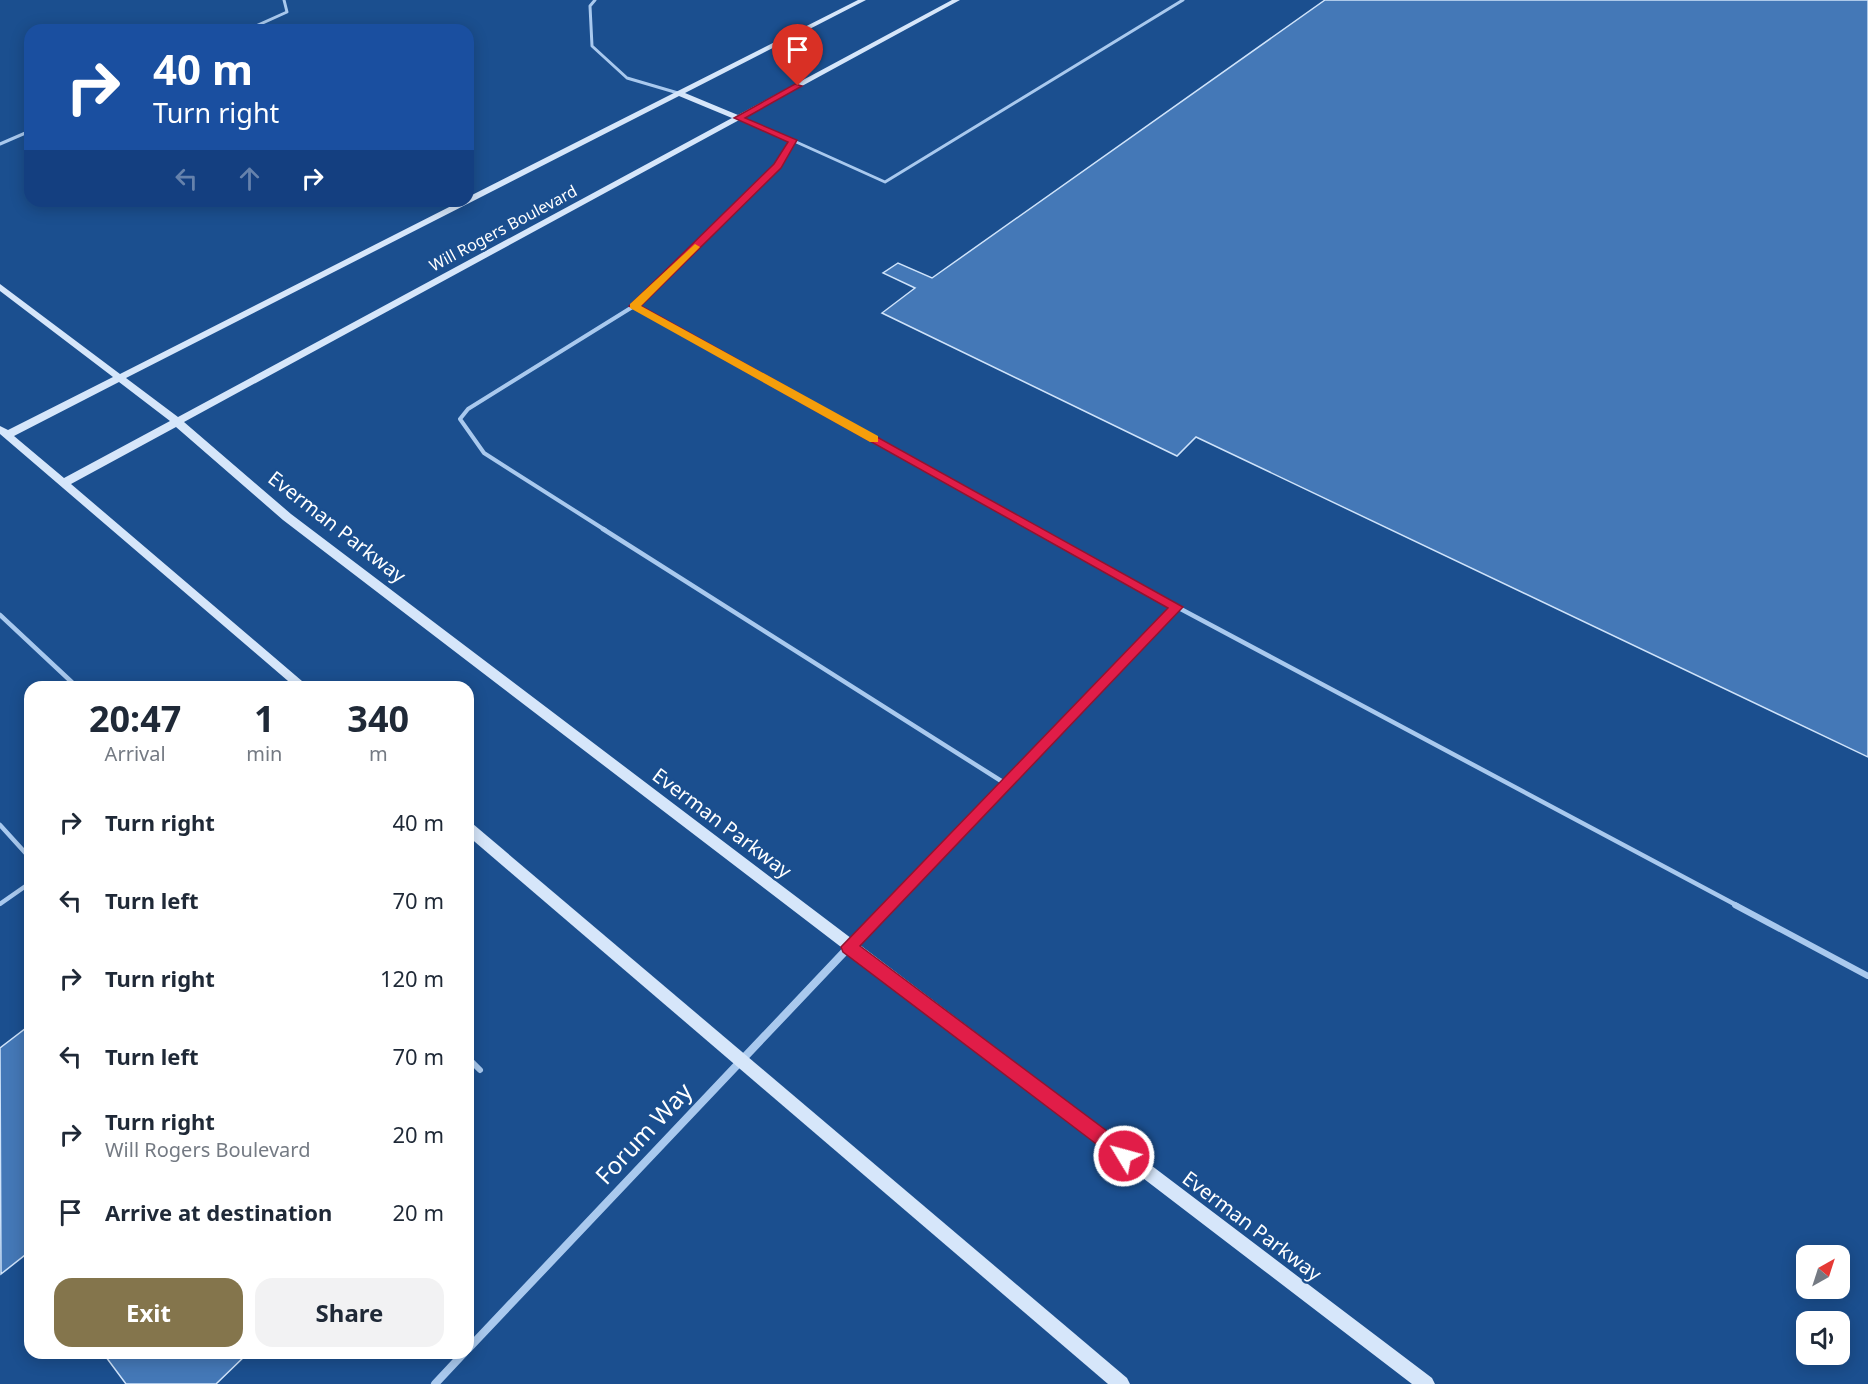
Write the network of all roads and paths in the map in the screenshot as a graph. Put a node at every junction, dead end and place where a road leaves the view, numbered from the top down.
1 (284, 0) edge
2 (596, 0) edge
3 (863, 0) edge
4 (957, 0) edge
5 (1183, 0) edge
6 (260, 24) edge
7 (678, 93) junction
8 (738, 118) junction
9 (24, 134) edge
10 (794, 141) junction
11 (0, 144) edge
12 (474, 197) edge
13 (455, 207) edge
14 (0, 287) edge
15 (634, 306) junction
16 (120, 378) junction
17 (176, 422) junction
18 (2, 434) edge
19 (64, 483) junction
20 (1177, 607) junction
21 (0, 615) edge
22 (71, 681) edge
23 (296, 681) edge
24 (1006, 784) junction
25 (0, 825) edge
26 (474, 833) edge
27 (24, 851) edge
28 (24, 887) edge
29 (0, 903) edge
30 (849, 947) junction
31 (1868, 976) edge
32 (741, 1060) junction
33 (474, 1064) edge
34 (480, 1070) dead end
35 (474, 1343) edge
36 (458, 1359) edge
37 (435, 1384) edge
38 (1121, 1384) edge
39 (1426, 1384) edge

1 - 6 lane
2 - 7 lane
3 - 7 main road
4 - 8 main road, Will Rogers Boulevard
5 - 10 lane
7 - 8 main road
7 - 12 main road
8 - 10 lane
8 - 17 main road, Will Rogers Boulevard
9 - 11 lane
10 - 15 lane
13 - 16 main road
14 - 16 main road, Everman Parkway
15 - 20 lane
15 - 24 lane
16 - 17 main road, Everman Parkway
16 - 18 main road
17 - 19 main road, Will Rogers Boulevard
17 - 30 main road, Everman Parkway
18 - 19 main road
19 - 23 main road
20 - 24 lane
20 - 31 lane
21 - 22 lane
24 - 30 lane
25 - 27 lane
26 - 32 main road
28 - 29 lane
30 - 32 street, Forum Way
30 - 39 main road, Everman Parkway
32 - 35 street, Forum Way
32 - 38 main road
33 - 34 lane
36 - 37 street

